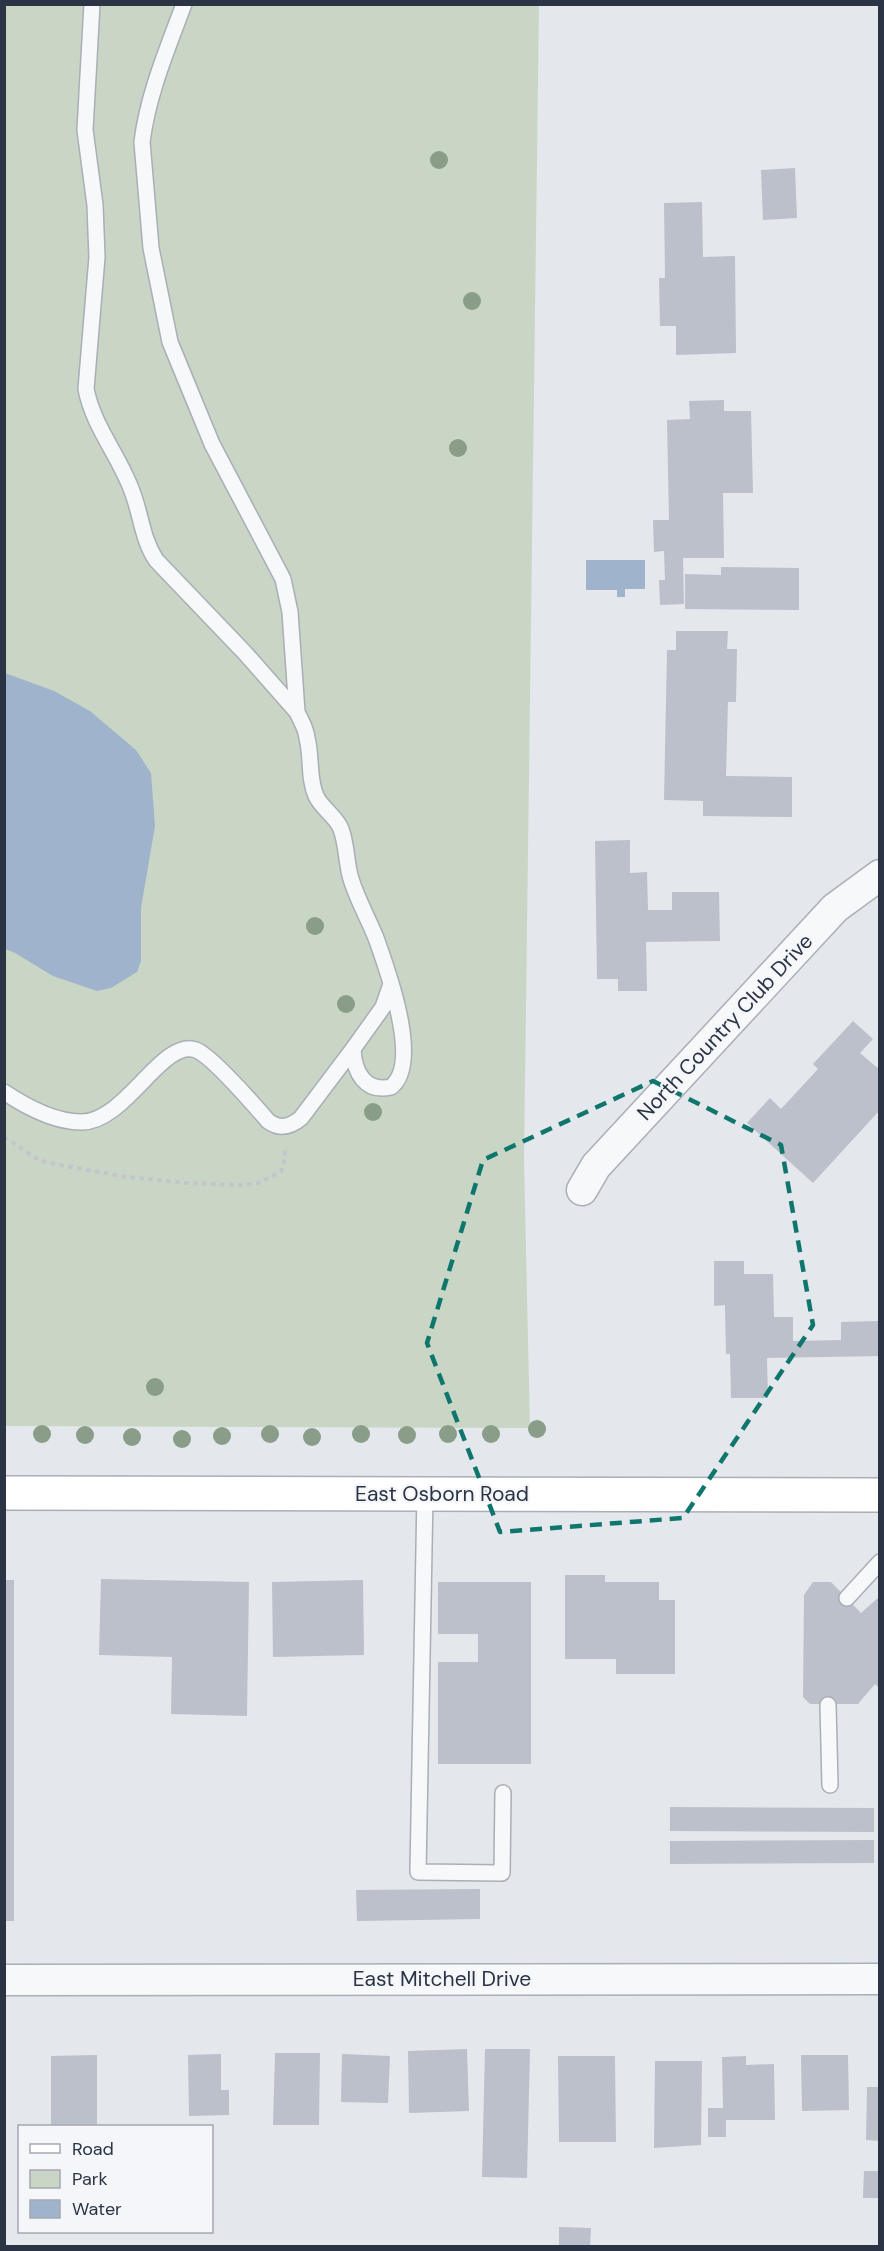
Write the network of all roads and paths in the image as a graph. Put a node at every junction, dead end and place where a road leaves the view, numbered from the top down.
1 (92, 4) edge
2 (184, 4) edge
3 (297, 712) junction
4 (879, 875) edge
5 (391, 984) junction
6 (353, 1049) junction
7 (4, 1092) edge
8 (284, 1127) junction
9 (4, 1137) edge
10 (582, 1190) dead end
11 (4, 1493) edge
12 (425, 1494) junction
13 (879, 1495) edge
14 (879, 1562) edge
15 (847, 1598) dead end
16 (828, 1705) dead end
17 (830, 1785) dead end
18 (503, 1793) dead end
19 (879, 1979) edge
20 (4, 1980) edge

1 - 3 lane
2 - 3 lane
3 - 5 lane
4 - 10 street, North Country Club Drive
5 - 6 lane
5 - 6 lane
6 - 8 lane
7 - 8 lane
8 - 9 path
11 - 12 main road, East Osborn Road
12 - 13 main road, East Osborn Road
12 - 18 lane
14 - 15 lane
16 - 17 lane
19 - 20 street, East Mitchell Drive

